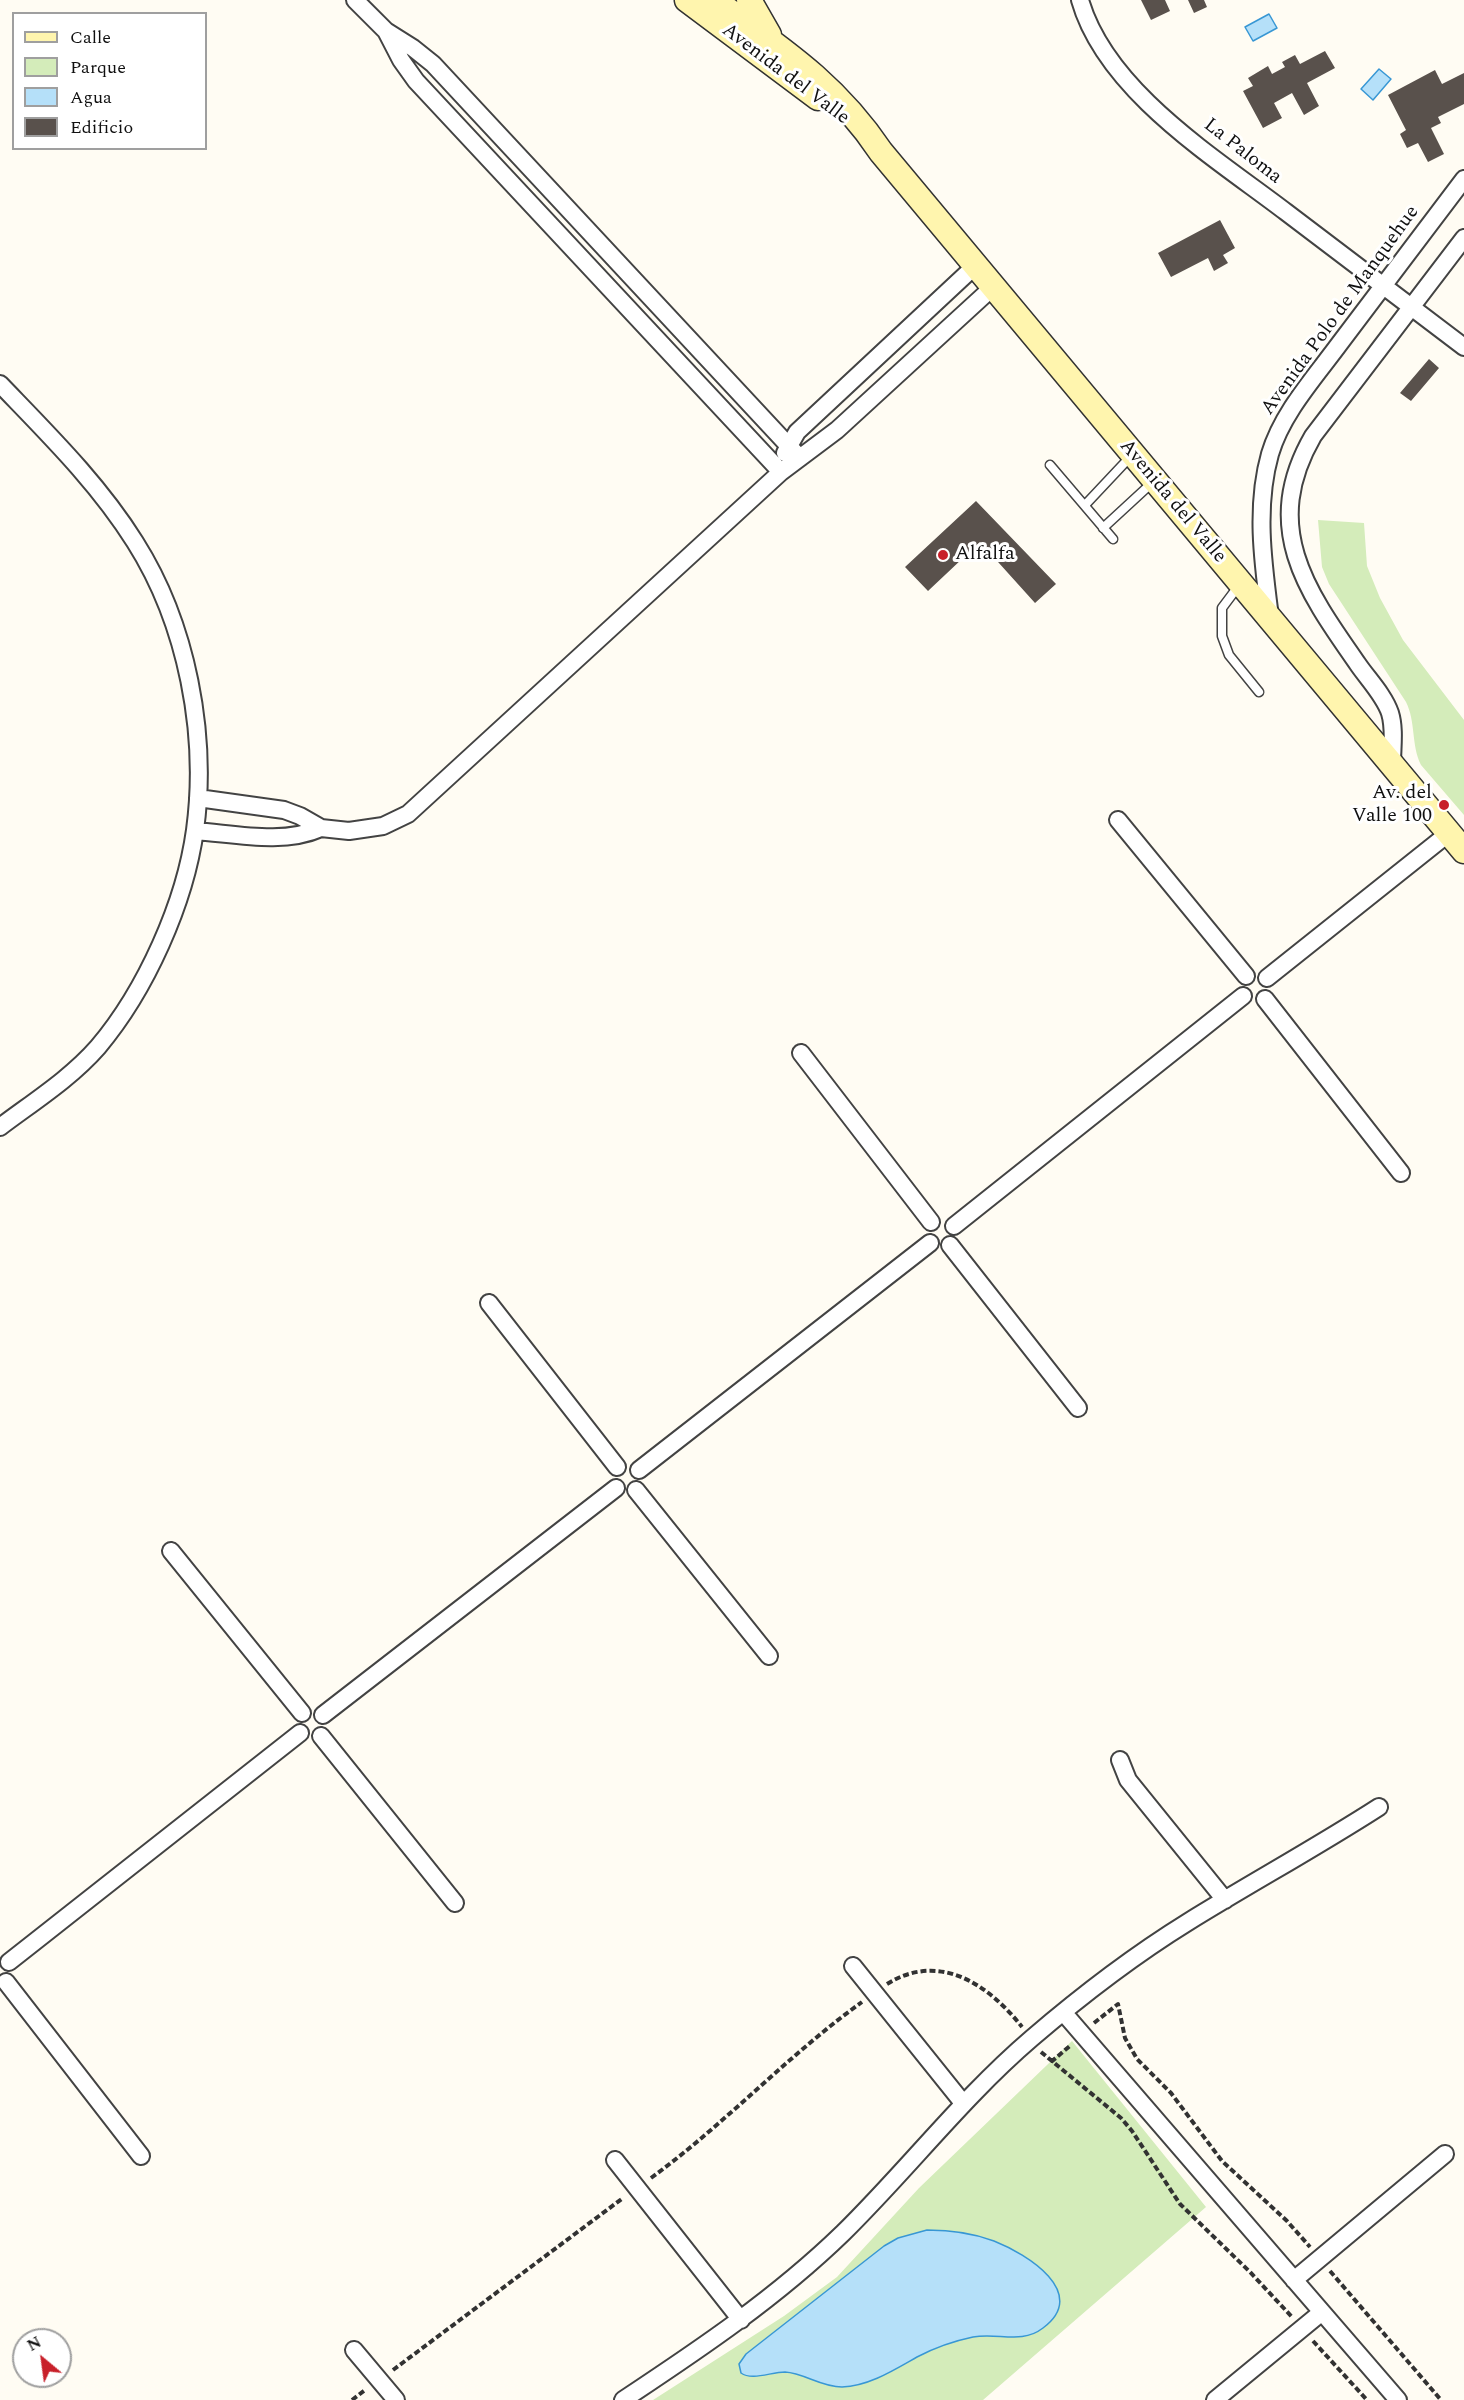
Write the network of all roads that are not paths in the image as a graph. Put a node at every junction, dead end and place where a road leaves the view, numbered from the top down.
1 (355, 0) edge
2 (687, 0) edge
3 (714, 0) edge
4 (749, 0) edge
5 (1080, 0) edge
6 (386, 32) junction
7 (775, 44) junction
8 (881, 152) junction
9 (1464, 179) edge
10 (1464, 238) edge
11 (975, 266) junction
12 (1383, 286) junction
13 (993, 287) junction
14 (1412, 307) junction
15 (1464, 347) edge
16 (0, 384) edge
17 (794, 452) junction
18 (1132, 454) junction
19 (1050, 465) dead end
20 (781, 472) junction
21 (1154, 481) junction
22 (1085, 505) junction
23 (1103, 528) junction
24 (1113, 539) dead end
25 (1240, 584) junction
26 (1270, 618) junction
27 (1259, 692) dead end
28 (1392, 764) junction
29 (198, 798) junction
30 (1118, 820) dead end
31 (321, 828) junction
32 (195, 831) junction
33 (1457, 842) edge
34 (1246, 976) junction
35 (1266, 978) junction
36 (1243, 996) junction
37 (1265, 999) junction
38 (801, 1053) dead end
39 (0, 1127) edge
40 (1401, 1173) dead end
41 (931, 1222) junction
42 (954, 1226) junction
43 (930, 1244) junction
44 (950, 1245) junction
45 (489, 1303) dead end
46 (1078, 1408) dead end
47 (617, 1467) junction
48 (639, 1470) junction
49 (616, 1488) junction
50 (636, 1490) junction
51 (171, 1551) dead end
52 (769, 1656) dead end
53 (302, 1713) junction
54 (323, 1715) junction
55 (300, 1733) junction
56 (321, 1736) junction
57 (1120, 1760) dead end
58 (1379, 1807) dead end
59 (1225, 1900) junction
60 (455, 1903) dead end
61 (4, 1959) edge
62 (853, 1966) dead end
63 (3, 1984) edge
64 (1063, 2012) junction
65 (963, 2103) junction
66 (1445, 2154) dead end
67 (141, 2156) dead end
68 (615, 2160) dead end
69 (1294, 2280) junction
70 (1322, 2312) junction
71 (741, 2320) junction
72 (354, 2350) dead end
73 (396, 2400) edge
74 (623, 2400) edge
75 (1215, 2400) edge
76 (1398, 2400) edge

1 - 6 street
2 - 8 street, Avenida del Valle
3 - 7 street, Avenida del Valle
4 - 7 street
5 - 12 street, La Paloma
6 - 17 street
6 - 20 street
7 - 8 street, Avenida del Valle
8 - 11 street, Avenida del Valle
9 - 12 street, Avenida Polo de Manquehue
10 - 14 street
11 - 13 street, Avenida del Valle
11 - 17 street
12 - 14 street, La Paloma
12 - 26 street, Avenida Polo de Manquehue
13 - 17 street
13 - 18 street, Avenida del Valle
14 - 15 street, La Paloma
14 - 28 street
16 - 29 street
17 - 20 street
18 - 21 street, Avenida del Valle
18 - 22 lane
19 - 22 lane
20 - 31 street
21 - 23 lane
21 - 25 street, Avenida del Valle
22 - 23 lane
23 - 24 lane
25 - 26 street, Avenida del Valle
25 - 27 lane
26 - 28 street, Avenida del Valle
28 - 33 street, Avenida del Valle
29 - 31 street
29 - 32 street
30 - 34 street
31 - 32 street
32 - 39 street
33 - 35 street
34 - 35 street
34 - 36 street
35 - 37 street
36 - 37 street
36 - 42 street
37 - 40 street
38 - 41 street
41 - 42 street
41 - 43 street
42 - 44 street
43 - 44 street
43 - 48 street
44 - 46 street
45 - 47 street
47 - 48 street
47 - 49 street
48 - 50 street
49 - 50 street
49 - 54 street
50 - 52 street
51 - 53 street
53 - 54 street
53 - 55 street
54 - 56 street
55 - 56 street
55 - 61 street
56 - 60 street
57 - 59 street
58 - 59 street
59 - 64 street
61 - 63 street
62 - 65 street
63 - 67 street
64 - 65 street
64 - 69 street
65 - 71 street
66 - 69 street
68 - 71 street
69 - 70 street
70 - 75 street
70 - 76 street
71 - 74 street
72 - 73 street

